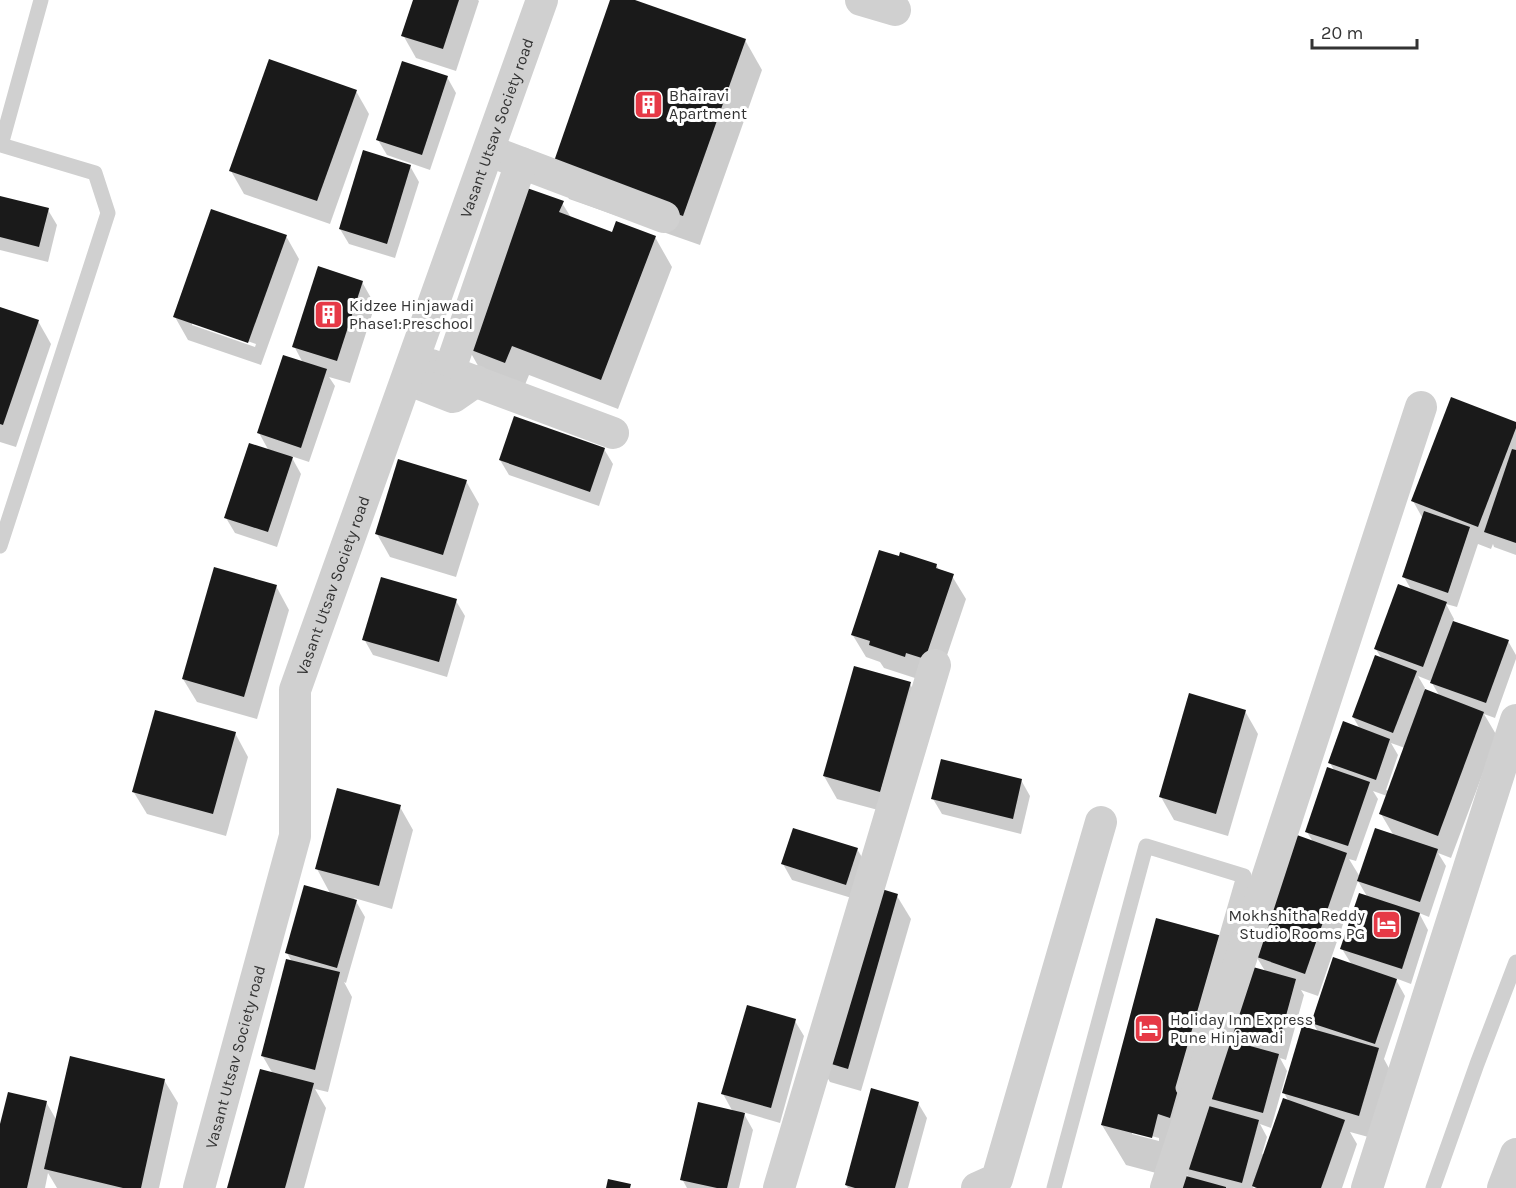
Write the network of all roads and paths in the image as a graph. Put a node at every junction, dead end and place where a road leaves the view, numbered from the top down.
1 (41, 0) edge
2 (542, 0) edge
3 (861, 0) edge
4 (895, 10) dead end
5 (488, 151) junction
6 (521, 163) junction
7 (664, 217) dead end
8 (410, 368) junction
9 (462, 377) junction
10 (1421, 407) dead end
11 (613, 433) dead end
12 (0, 546) edge
13 (935, 665) dead end
14 (1516, 720) edge
15 (1101, 822) dead end
16 (1516, 962) edge
17 (1516, 1154) edge
18 (199, 1188) edge
19 (779, 1188) edge
20 (977, 1188) edge
21 (1054, 1188) edge
22 (1154, 1188) edge
23 (1166, 1188) edge
24 (1367, 1188) edge
25 (1433, 1188) edge
26 (1503, 1188) edge

1 - 12 lane
2 - 5 street, Vasant Utsav Society road
3 - 4 street
5 - 6 street
5 - 8 street, Vasant Utsav Society road
6 - 7 street
6 - 9 street
8 - 9 street
8 - 18 street, Vasant Utsav Society road
9 - 11 street
10 - 23 street
13 - 19 street
14 - 24 street
15 - 20 street
16 - 25 lane
17 - 26 street
21 - 22 lane

